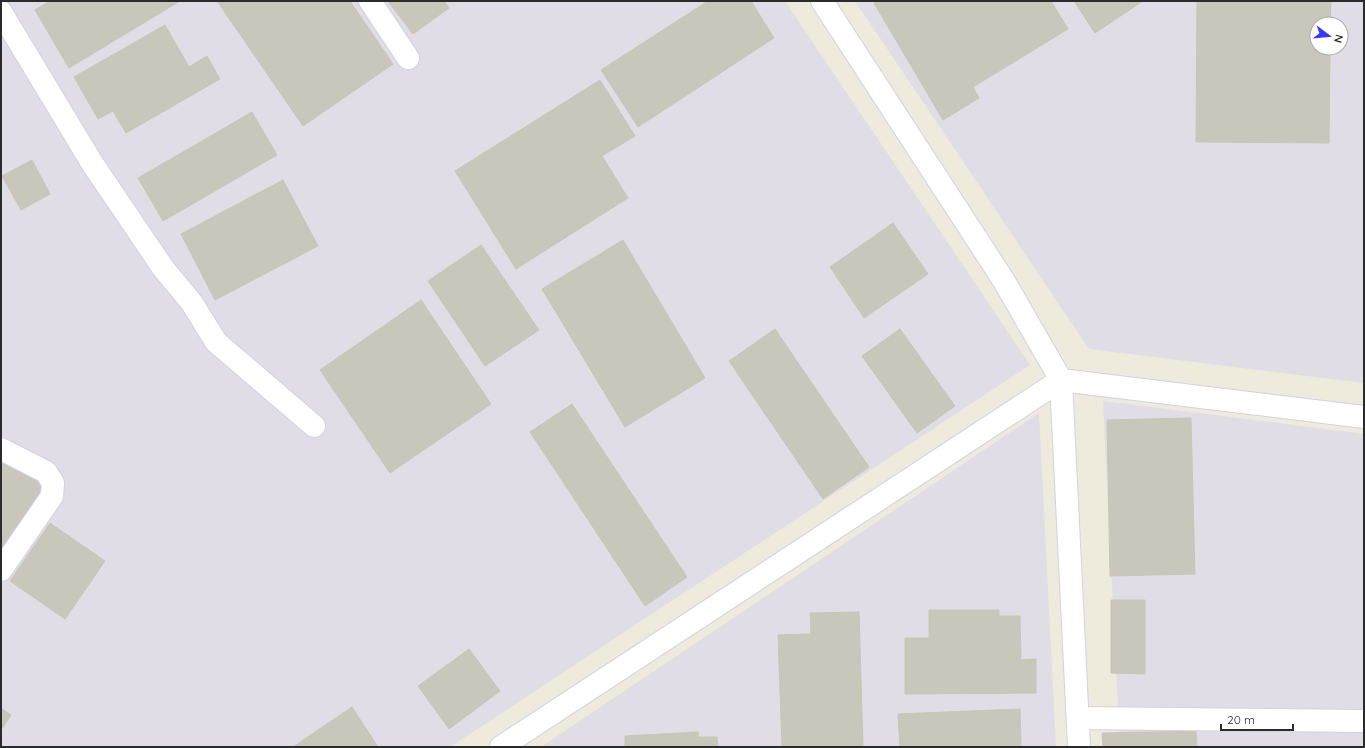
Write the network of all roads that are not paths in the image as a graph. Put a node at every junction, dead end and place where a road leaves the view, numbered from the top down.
1 (370, 1) edge
2 (822, 1) edge
3 (1, 12) edge
4 (408, 58) dead end
5 (1061, 380) junction
6 (1364, 417) edge
7 (314, 426) dead end
8 (1, 449) edge
9 (1, 570) edge
10 (1078, 718) junction
11 (1364, 722) edge
12 (501, 747) edge
13 (1079, 747) edge

1 - 4 street
2 - 5 street
3 - 7 street
5 - 6 street
5 - 10 street
5 - 12 street
8 - 9 street
10 - 11 street
10 - 13 street

